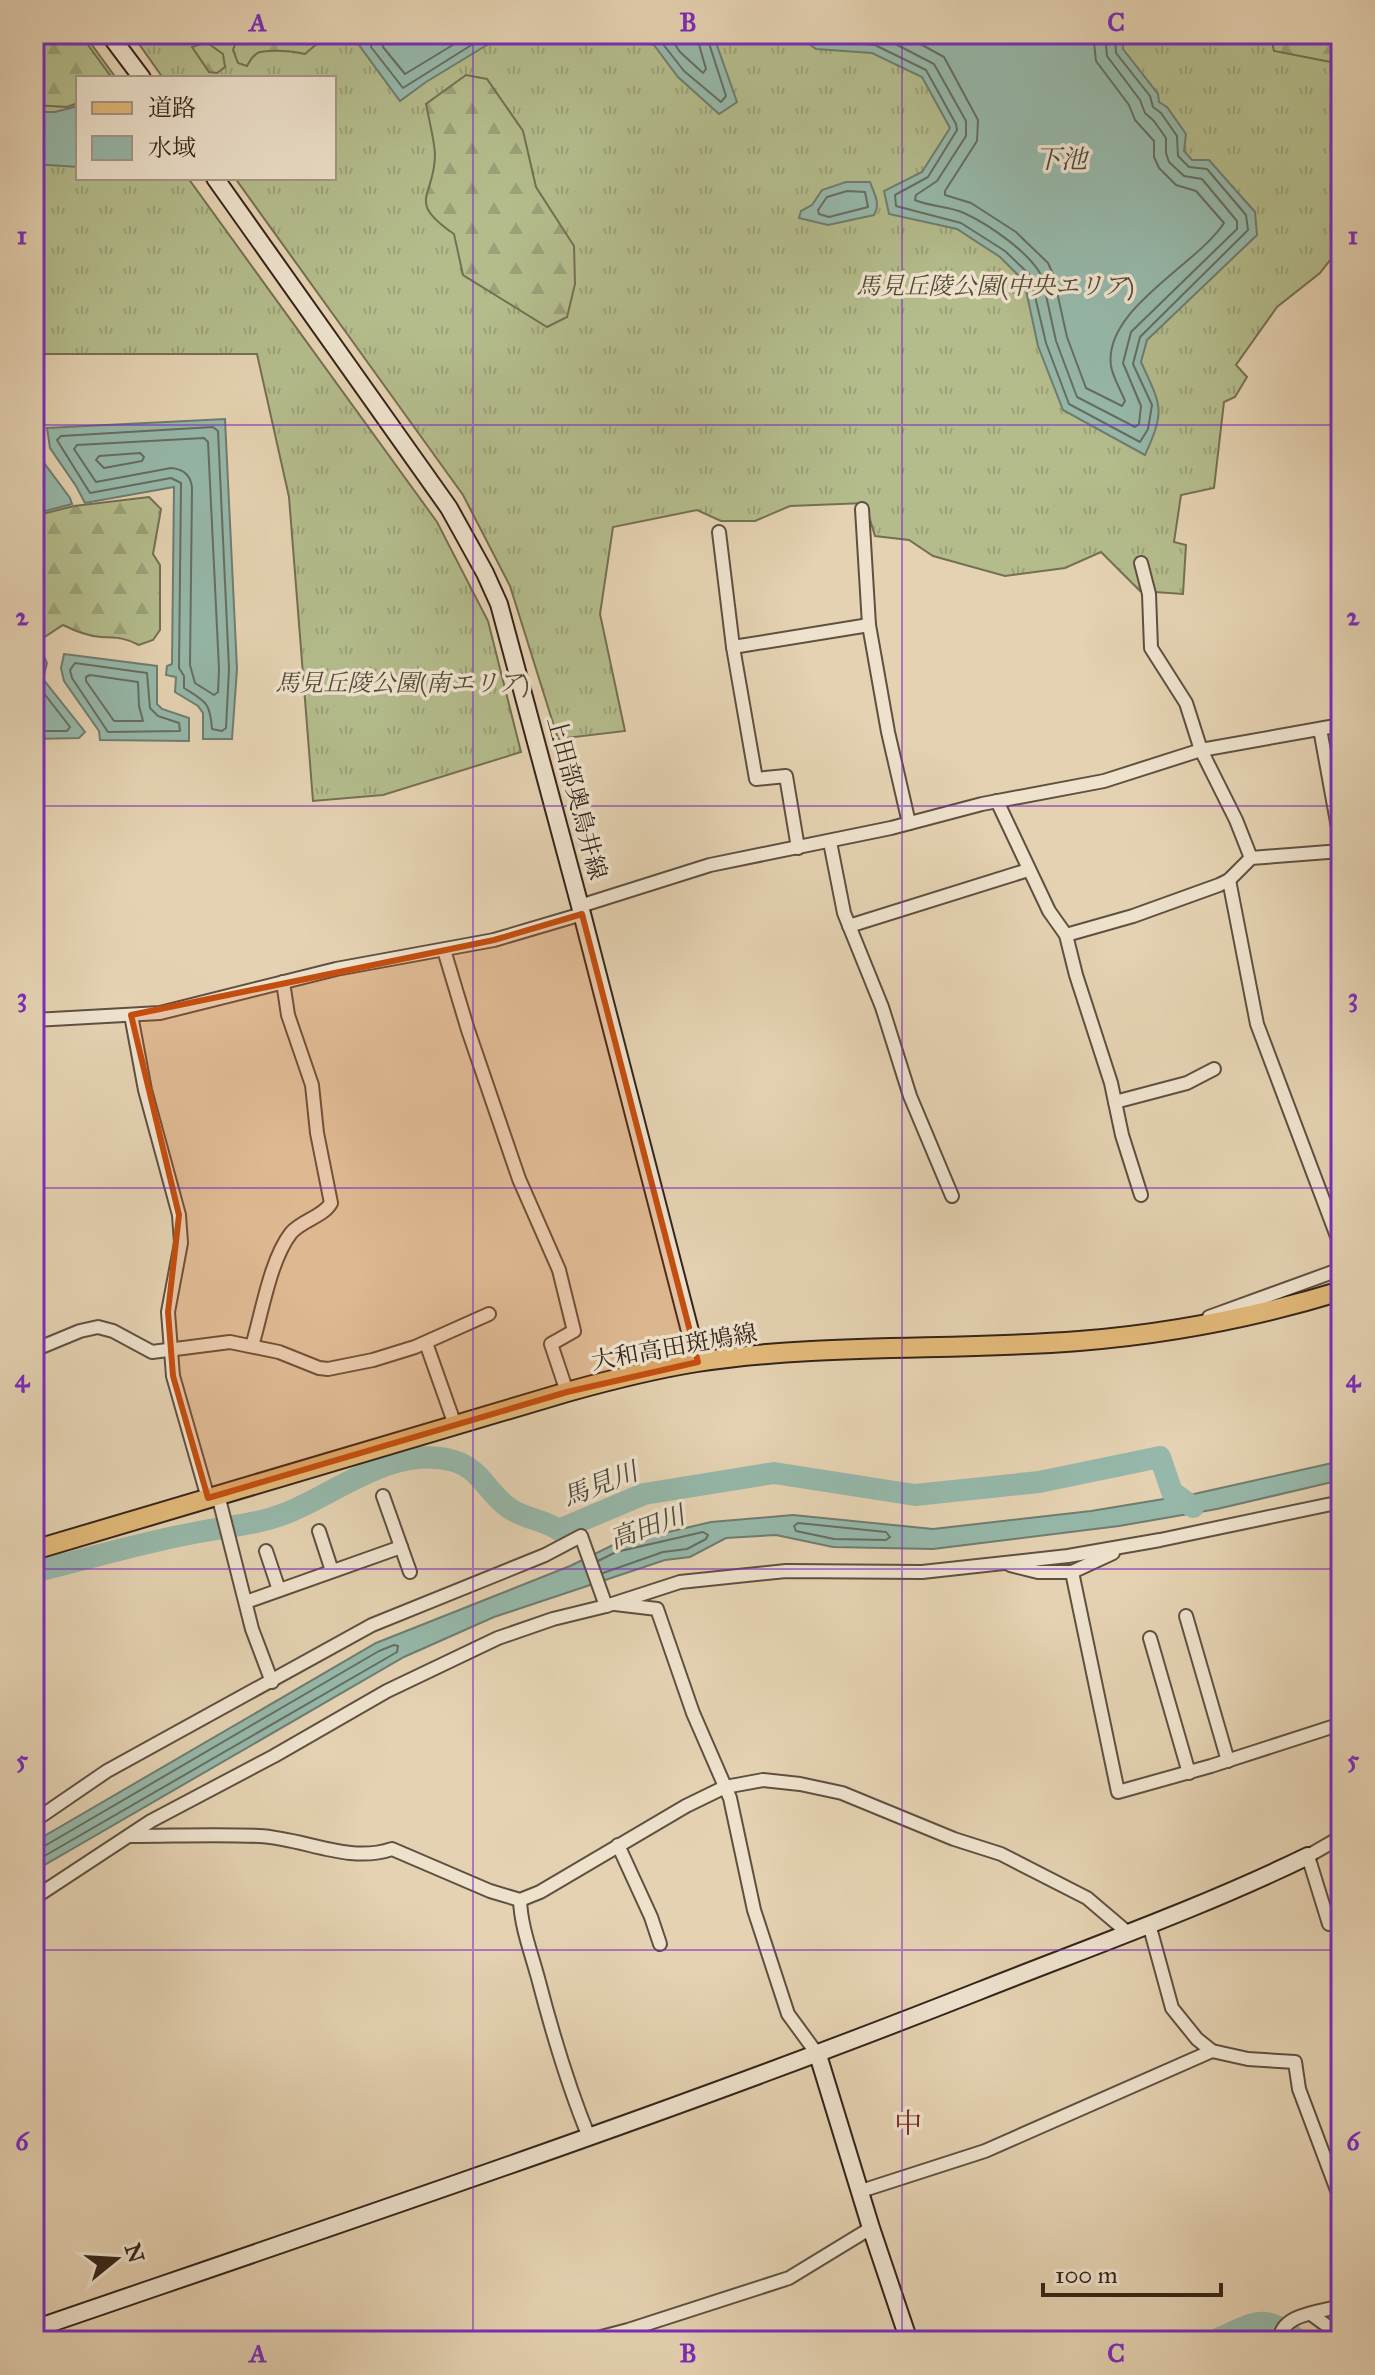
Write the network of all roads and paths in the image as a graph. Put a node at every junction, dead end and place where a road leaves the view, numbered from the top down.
1 (109, 34) edge
2 (140, 76) edge
3 (216, 180) edge
4 (862, 509) dead end
5 (719, 532) dead end
6 (1141, 563) dead end
7 (869, 625) junction
8 (733, 647) junction
9 (1341, 725) edge
10 (1320, 729) junction
11 (1201, 750) junction
12 (997, 801) junction
13 (909, 823) junction
14 (830, 842) junction
15 (1341, 844) edge
16 (798, 848) junction
17 (1341, 851) edge
18 (1251, 858) junction
19 (1028, 870) junction
20 (1229, 880) junction
21 (581, 910) junction
22 (849, 926) junction
23 (1066, 935) junction
24 (444, 950) junction
25 (283, 982) junction
26 (131, 1015) junction
27 (34, 1020) edge
28 (1214, 1069) dead end
29 (1115, 1102) junction
30 (1141, 1195) dead end
31 (952, 1196) dead end
32 (1335, 1210) edge
33 (1341, 1247) edge
34 (1341, 1269) edge
35 (1341, 1291) edge
36 (489, 1314) dead end
37 (1180, 1328) junction
38 (426, 1343) junction
39 (252, 1346) junction
40 (171, 1349) junction
41 (34, 1350) edge
42 (698, 1362) junction
43 (567, 1392) junction
44 (455, 1425) junction
45 (213, 1496) junction
46 (383, 1496) dead end
47 (1341, 1502) edge
48 (319, 1531) dead end
49 (401, 1547) junction
50 (1118, 1548) junction
51 (34, 1550) edge
52 (266, 1551) dead end
53 (1005, 1564) junction
54 (332, 1571) junction
55 (410, 1572) dead end
56 (1072, 1572) junction
57 (279, 1590) junction
58 (246, 1602) junction
59 (607, 1602) junction
60 (1186, 1616) dead end
61 (1150, 1638) dead end
62 (272, 1682) junction
63 (1341, 1724) edge
64 (1228, 1761) junction
65 (1189, 1773) junction
66 (725, 1787) junction
67 (34, 1821) edge
68 (127, 1836) junction
69 (1341, 1837) edge
70 (618, 1845) junction
71 (1341, 1845) edge
72 (1308, 1856) junction
73 (34, 1898) edge
74 (520, 1900) junction
75 (1341, 1920) edge
76 (1149, 1924) junction
77 (1127, 1932) junction
78 (660, 1944) dead end
79 (1212, 2051) junction
80 (818, 2055) junction
81 (589, 2137) junction
82 (861, 2191) junction
83 (1341, 2201) edge
84 (871, 2228) junction
85 (1341, 2306) edge
86 (1311, 2314) junction
87 (34, 2329) edge
88 (1341, 2336) edge
89 (1280, 2339) edge
90 (586, 2341) edge
91 (909, 2341) edge

1 - 2 street
3 - 21 street, 上田部奥鳥井線
4 - 7 street
5 - 8 street
6 - 11 street
7 - 8 street
7 - 13 street
8 - 16 street
9 - 10 street
10 - 11 street
10 - 15 street
11 - 12 street
11 - 18 street
12 - 13 street
12 - 19 street
13 - 14 street
14 - 16 street
14 - 22 street
16 - 21 street
17 - 18 street
18 - 20 street
19 - 22 street
19 - 23 street
20 - 23 street
20 - 32 street
21 - 24 street
21 - 42 street, 上田部奥鳥井線
22 - 31 street
23 - 29 street
24 - 25 street
24 - 43 street
25 - 26 street
25 - 39 street
26 - 27 street
26 - 40 street
28 - 29 street
29 - 30 street
32 - 33 street
34 - 37 street
35 - 37 main road, 大和高田斑鳩線
36 - 38 street
37 - 42 main road, 大和高田斑鳩線
38 - 39 street
38 - 44 street
39 - 40 street
40 - 41 street
40 - 45 street
42 - 43 main road, 大和高田斑鳩線
43 - 44 main road, 大和高田斑鳩線
44 - 45 main road, 大和高田斑鳩線
45 - 51 main road, 大和高田斑鳩線
45 - 58 street
46 - 49 street
47 - 50 street
48 - 54 street
49 - 54 street
49 - 55 street
50 - 53 street
50 - 56 street
52 - 57 street
53 - 56 street
53 - 59 street
54 - 57 street
56 - 65 street
57 - 58 street
58 - 62 street
59 - 62 street
59 - 66 street
59 - 68 street
60 - 64 street
61 - 65 street
62 - 67 street
63 - 64 street
64 - 65 street
66 - 70 street
66 - 77 street
66 - 80 street
68 - 73 street
68 - 74 street
69 - 72 street
70 - 74 street
70 - 78 street
71 - 72 street
72 - 75 street
72 - 76 street
74 - 81 street
76 - 77 street
76 - 79 street
77 - 80 street
79 - 82 street
79 - 83 street
80 - 81 street
80 - 82 street
81 - 87 street
82 - 84 street
84 - 90 street
84 - 91 street
85 - 86 street
86 - 88 street
86 - 89 street

